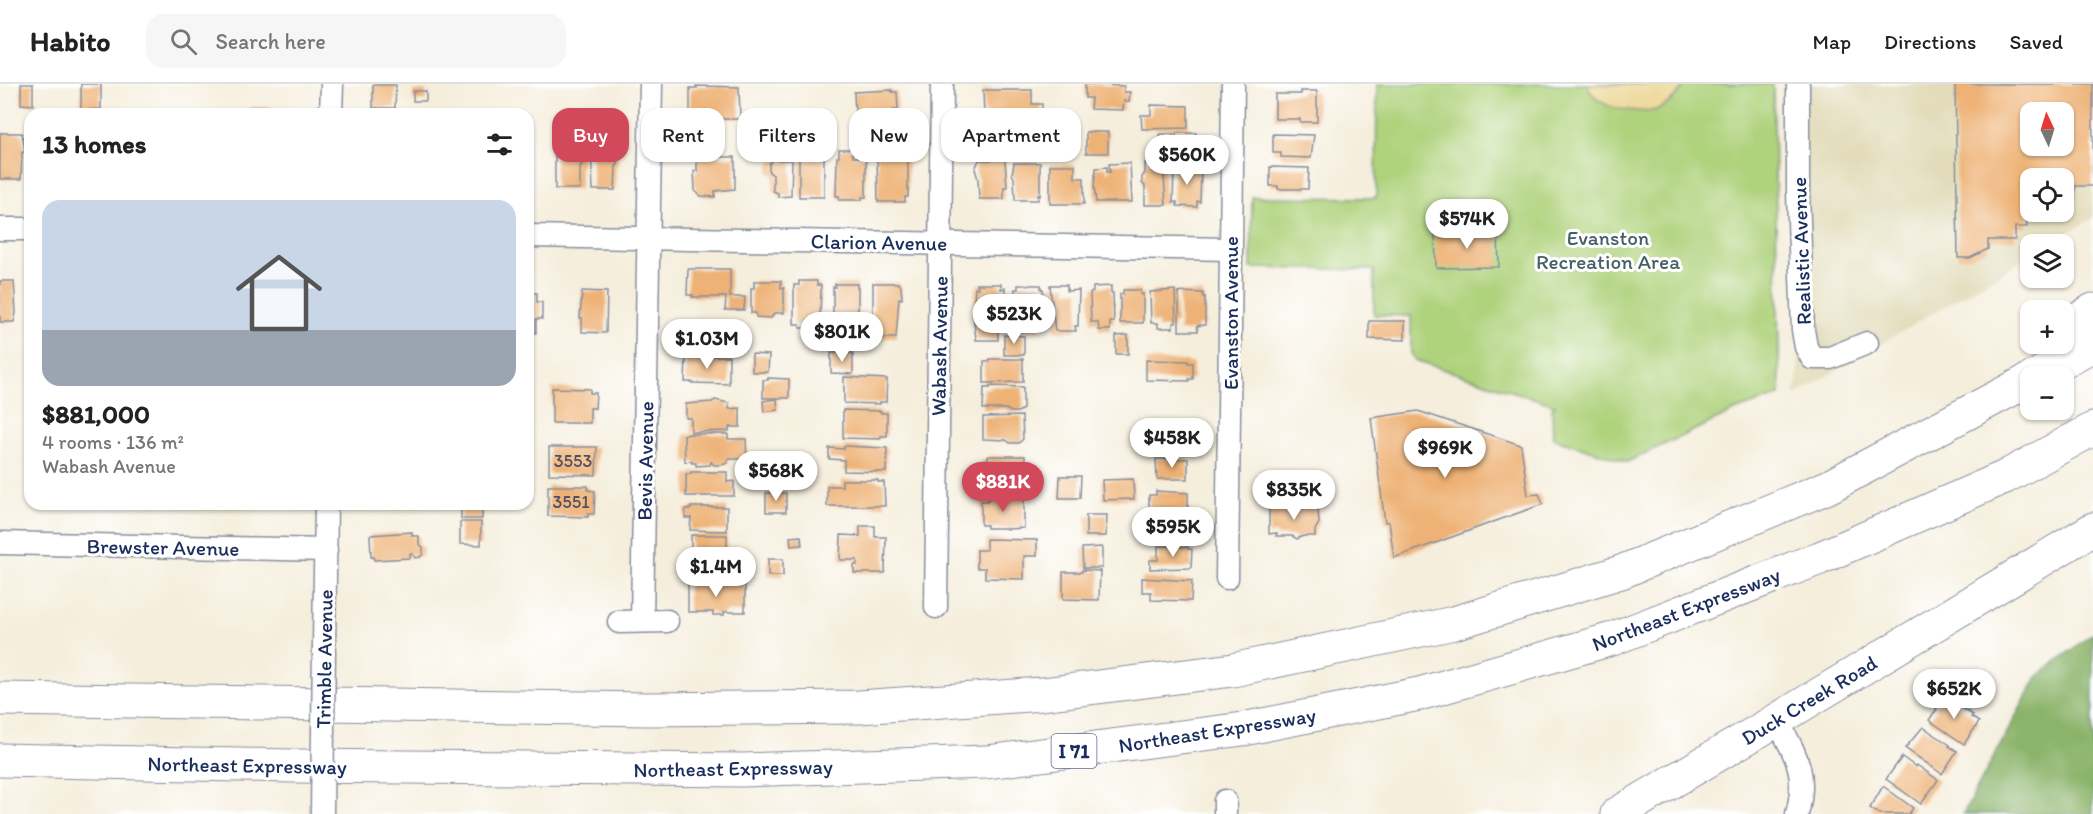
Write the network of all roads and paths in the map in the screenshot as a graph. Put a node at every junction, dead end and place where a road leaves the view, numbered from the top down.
1 (332, 84) edge
2 (651, 84) edge
3 (942, 84) edge
4 (1233, 84) edge
5 (1798, 84) edge
6 (331, 108) edge
7 (0, 229) edge
8 (24, 229) edge
9 (534, 236) edge
10 (648, 237) junction
11 (940, 244) junction
12 (1230, 249) junction
13 (2093, 310) edge
14 (2074, 322) edge
15 (1867, 343) dead end
16 (2093, 345) edge
17 (2054, 366) edge
18 (2020, 384) edge
19 (2093, 429) edge
20 (326, 510) edge
21 (2093, 529) edge
22 (0, 543) edge
23 (326, 550) junction
24 (1227, 578) dead end
25 (936, 607) dead end
26 (642, 621) junction
27 (667, 621) dead end
28 (619, 622) dead end
29 (0, 699) edge
30 (1777, 720) junction
31 (0, 760) edge
32 (322, 814) edge
33 (1617, 814) edge
34 (1797, 814) edge

1 - 6 street
2 - 10 street, Bevis Avenue
3 - 11 street, Wabash Avenue
4 - 12 street, Evanston Avenue
5 - 15 street, Realistic Avenue
7 - 8 street
9 - 10 street, Clarion Avenue
10 - 11 street, Clarion Avenue
10 - 26 street, Bevis Avenue
11 - 12 street, Clarion Avenue
11 - 25 street, Wabash Avenue
12 - 24 street, Evanston Avenue
13 - 14 main road
16 - 17 main road
18 - 29 main road
19 - 31 main road, Northeast Expressway / I 71
20 - 23 street, Trimble Avenue
21 - 30 main road, Duck Creek Road
22 - 23 street, Brewster Avenue
23 - 32 street, Trimble Avenue, bridge
26 - 27 street
26 - 28 street
30 - 33 main road, Duck Creek Road
30 - 34 street

